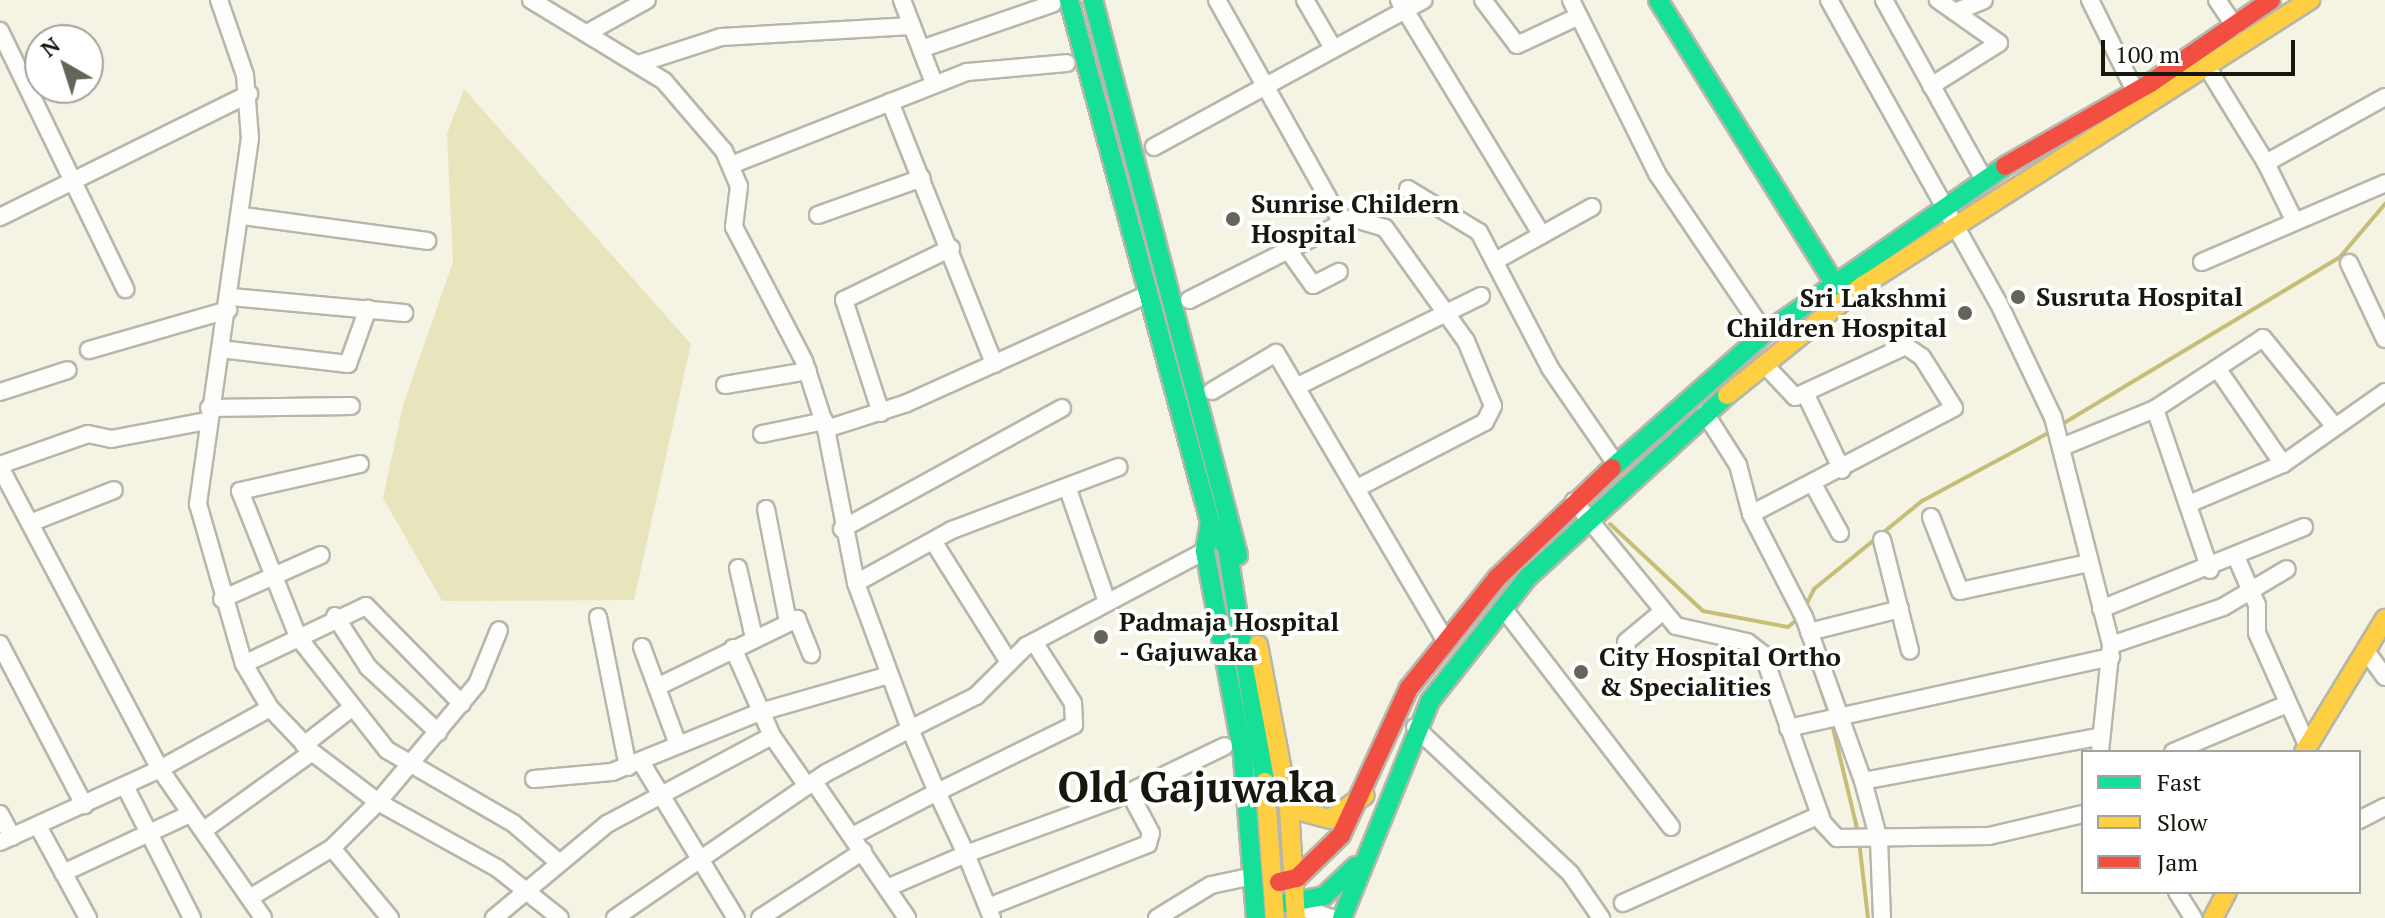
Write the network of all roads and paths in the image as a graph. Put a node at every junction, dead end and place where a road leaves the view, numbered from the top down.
1 (219, 0) edge
2 (531, 0) edge
3 (647, 0) edge
4 (902, 0) edge
5 (1093, 0) edge
6 (1217, 0) edge
7 (1305, 0) edge
8 (1424, 0) edge
9 (1483, 0) edge
10 (1571, 0) edge
11 (1658, 0) edge
12 (1829, 0) edge
13 (1884, 0) edge
14 (1938, 0) edge
15 (1984, 0) edge
16 (2217, 0) edge
17 (2271, 0) edge
18 (2310, 0) edge
19 (2092, 1) edge
20 (1060, 2) edge
21 (1402, 5) edge
22 (1955, 12) junction
23 (1579, 16) junction
24 (912, 26) junction
25 (2235, 27) junction
26 (0, 31) edge
27 (589, 32) junction
28 (1333, 48) junction
29 (921, 49) junction
30 (641, 63) junction
31 (1067, 63) dead end
32 (2207, 67) junction
33 (934, 83) junction
34 (1264, 86) junction
35 (1931, 86) junction
36 (2135, 91) junction
37 (249, 94) junction
38 (2385, 97) edge
39 (890, 102) junction
40 (1154, 147) dead end
41 (2266, 163) junction
42 (731, 165) junction
43 (922, 178) junction
44 (1984, 180) junction
45 (72, 182) junction
46 (2385, 183) edge
47 (1408, 189) dead end
48 (1592, 207) dead end
49 (1940, 209) junction
50 (818, 215) dead end
51 (243, 216) junction
52 (0, 217) edge
53 (2294, 220) junction
54 (1342, 223) junction
55 (1953, 227) junction
56 (1542, 235) junction
57 (427, 241) dead end
58 (951, 248) junction
59 (1288, 250) junction
60 (1495, 261) junction
61 (2202, 262) dead end
62 (2349, 263) dead end
63 (1339, 272) dead end
64 (1836, 286) junction
65 (125, 289) dead end
66 (1148, 294) junction
67 (1481, 296) dead end
68 (1189, 300) dead end
69 (229, 303) junction
70 (2378, 306) edge
71 (368, 308) junction
72 (1447, 312) junction
73 (404, 313) dead end
74 (1765, 333) junction
75 (2385, 339) edge
76 (220, 349) junction
77 (89, 350) dead end
78 (994, 364) junction
79 (1765, 365) junction
80 (68, 370) dead end
81 (808, 371) junction
82 (2219, 371) junction
83 (725, 385) dead end
84 (1298, 386) junction
85 (1212, 391) dead end
86 (0, 392) edge
87 (2385, 392) edge
88 (1806, 395) junction
89 (351, 406) dead end
90 (1062, 408) dead end
91 (2155, 409) junction
92 (881, 413) junction
93 (1705, 413) junction
94 (208, 414) junction
95 (825, 425) junction
96 (2335, 427) junction
97 (762, 434) dead end
98 (2061, 443) junction
99 (360, 464) dead end
100 (1616, 464) junction
101 (2283, 464) junction
102 (0, 466) edge
103 (1119, 467) dead end
104 (1842, 470) junction
105 (1813, 484) junction
106 (1357, 488) junction
107 (114, 490) dead end
108 (1069, 492) junction
109 (1234, 500) junction
110 (1574, 501) junction
111 (2191, 503) junction
112 (766, 509) dead end
113 (1751, 514) junction
114 (1208, 516) junction
115 (1931, 517) dead end
116 (1590, 518) junction
117 (30, 523) junction
118 (2304, 527) dead end
119 (842, 529) junction
120 (1840, 533) dead end
121 (1882, 540) dead end
122 (933, 541) junction
123 (1205, 551) junction
124 (321, 555) dead end
125 (2237, 559) junction
126 (2088, 563) junction
127 (738, 568) dead end
128 (2287, 569) dead end
129 (2210, 570) junction
130 (271, 577) junction
131 (856, 583) junction
132 (2251, 592) junction
133 (222, 599) junction
134 (1107, 602) junction
135 (1503, 608) junction
136 (1900, 609) junction
137 (2101, 609) junction
138 (1662, 612) junction
139 (335, 616) junction
140 (598, 617) dead end
141 (2385, 619) edge
142 (788, 622) junction
143 (1807, 625) junction
144 (499, 630) dead end
145 (298, 637) junction
146 (754, 638) junction
147 (1034, 642) junction
148 (1446, 642) junction
149 (1626, 642) dead end
150 (0, 644) edge
151 (642, 647) dead end
152 (733, 648) junction
153 (1910, 651) dead end
154 (2111, 651) junction
155 (2366, 651) junction
156 (811, 654) dead end
157 (1007, 659) junction
158 (244, 664) junction
159 (889, 675) junction
160 (2385, 677) edge
161 (657, 687) junction
162 (462, 704) junction
163 (2285, 705) junction
164 (270, 708) junction
165 (349, 710) junction
166 (760, 712) junction
167 (1838, 713) junction
168 (1415, 727) junction
169 (1788, 728) junction
170 (910, 729) junction
171 (438, 732) junction
172 (772, 736) junction
173 (678, 745) junction
174 (2098, 745) edge
175 (1225, 746) dead end
176 (308, 748) junction
177 (2305, 749) edge
178 (2178, 750) edge
179 (634, 765) junction
180 (407, 766) junction
181 (160, 769) junction
182 (534, 779) dead end
183 (1863, 781) junction
184 (810, 784) junction
185 (125, 786) junction
186 (937, 792) junction
187 (1129, 792) junction
188 (660, 793) junction
189 (1365, 795) junction
190 (378, 802) junction
191 (84, 805) junction
192 (2385, 807) edge
193 (1289, 808) junction
194 (0, 814) edge
195 (190, 814) junction
196 (2081, 814) edge
197 (1820, 815) junction
198 (2361, 819) edge
199 (38, 826) junction
200 (1671, 827) dead end
201 (204, 830) junction
202 (148, 833) junction
203 (852, 836) junction
204 (6, 839) edge
205 (1879, 840) junction
206 (1372, 842) junction
207 (332, 848) junction
208 (863, 851) junction
209 (966, 854) junction
210 (557, 861) junction
211 (700, 861) junction
212 (63, 873) junction
213 (1245, 878) dead end
214 (1297, 878) junction
215 (1278, 882) junction
216 (887, 888) junction
217 (528, 889) junction
218 (2178, 894) edge
219 (2226, 894) edge
220 (253, 896) junction
221 (1623, 903) dead end
222 (1276, 911) edge
223 (990, 912) edge
224 (1296, 912) edge
225 (2214, 917) edge
226 (88, 918) edge
227 (192, 918) edge
228 (263, 918) edge
229 (390, 918) edge
230 (494, 918) edge
231 (560, 918) edge
232 (615, 918) edge
233 (736, 918) edge
234 (760, 918) edge
235 (907, 918) edge
236 (1157, 918) edge
237 (1256, 918) edge
238 (1331, 918) edge
239 (1342, 918) edge
240 (1601, 918) edge
241 (1882, 918) edge
242 (2193, 918) edge

1 - 37 street
2 - 27 street
3 - 27 street
4 - 24 street
5 - 109 main road
6 - 34 street
7 - 28 street
8 - 21 street
9 - 23 street
10 - 23 street
11 - 64 main road
12 - 49 street
13 - 35 street
14 - 22 street
15 - 22 street
16 - 25 street
17 - 25 main road
18 - 32 main road
19 - 36 street
20 - 29 street
20 - 66 main road
21 - 28 street
21 - 56 street
22 - 35 street
23 - 74 street
24 - 29 street
24 - 30 street
25 - 36 main road
26 - 45 street
27 - 30 street
28 - 34 street
29 - 33 street
30 - 42 street
31 - 33 street
32 - 41 street
32 - 55 main road
33 - 39 street
34 - 40 street
34 - 54 street
35 - 44 street
36 - 44 main road
37 - 45 street
37 - 51 street
38 - 41 street
39 - 42 street
39 - 43 street
41 - 53 street
42 - 81 street
43 - 50 street
43 - 58 street
44 - 49 main road
45 - 52 street
45 - 65 street
46 - 53 street
47 - 60 street
48 - 56 street
49 - 55 street
49 - 64 main road
51 - 57 street
51 - 69 street
53 - 61 street
54 - 59 street
54 - 72 street
55 - 79 main road
55 - 98 street
56 - 60 street
58 - 78 street
58 - 92 street
59 - 63 street
59 - 68 street
60 - 100 street
62 - 70 street
64 - 74 main road
66 - 78 street
66 - 114 main road
67 - 72 street
69 - 71 street
69 - 76 street
69 - 77 street
70 - 75 street
71 - 73 street
71 - 76 street
72 - 84 street
72 - 106 street
74 - 100 main road
76 - 94 street
78 - 92 street
79 - 88 street
79 - 93 main road
80 - 86 street
81 - 83 street
81 - 95 street
82 - 91 street
82 - 96 street
82 - 101 street
84 - 85 street
84 - 106 street
87 - 96 street
88 - 104 street
88 - 104 street
89 - 94 street
90 - 119 street
91 - 98 street
91 - 111 street
92 - 95 street
93 - 113 street
93 - 116 main road
94 - 102 street
94 - 133 street
95 - 97 street
95 - 119 street
96 - 101 street
98 - 126 street
99 - 130 street
100 - 110 main road
101 - 111 street
102 - 117 street
103 - 108 street
104 - 105 street
105 - 113 street
105 - 120 street
106 - 148 street
107 - 117 street
108 - 122 street
108 - 134 street
109 - 114 main road
109 - 193 main road
110 - 116 street
110 - 148 main road
111 - 129 street
112 - 142 street
113 - 143 street
114 - 123 main road
114 - 215 main road
115 - 126 street
116 - 135 main road
116 - 138 street
117 - 181 street
118 - 125 street
119 - 131 street
121 - 136 street
122 - 131 street
122 - 157 street
123 - 134 street
123 - 237 main road
124 - 130 street
125 - 129 street
125 - 132 street
126 - 137 street
127 - 146 street
128 - 132 street
129 - 137 street
130 - 133 street
130 - 145 street
131 - 159 street
132 - 154 street
132 - 163 street
133 - 158 street
134 - 147 street
135 - 168 main road
135 - 200 street
136 - 143 street
136 - 153 street
137 - 154 street
138 - 149 street
138 - 169 street
139 - 145 street
139 - 162 street
139 - 171 street
140 - 179 street
141 - 155 main road
142 - 146 street
142 - 156 street
143 - 167 street
144 - 162 street
145 - 158 street
145 - 165 street
146 - 152 street
147 - 157 street
147 - 186 street
148 - 189 main road
150 - 191 street
151 - 161 street
152 - 161 street
152 - 166 street
154 - 167 street
154 - 174 street
155 - 160 street
155 - 177 main road
157 - 170 street
158 - 164 street
159 - 166 street
159 - 170 street
161 - 173 street
162 - 171 street
163 - 177 street
163 - 178 street
164 - 176 street
164 - 181 street
165 - 176 street
165 - 180 street
166 - 172 street
166 - 173 street
167 - 169 street
167 - 183 street
168 - 206 main road
168 - 240 street
169 - 197 street
170 - 184 street
170 - 186 street
171 - 180 street
172 - 184 street
172 - 188 street
173 - 179 street
174 - 183 street
175 - 187 street
176 - 190 street
176 - 201 street
179 - 182 street
179 - 188 street
180 - 190 street
180 - 210 street
181 - 185 street
181 - 195 street
183 - 205 street
184 - 203 street
184 - 211 street
185 - 191 street
185 - 202 street
186 - 203 street
186 - 209 street
187 - 209 street
187 - 223 street
188 - 210 street
188 - 211 street
189 - 193 main road
189 - 214 main road
190 - 207 street
190 - 217 street
191 - 199 street
192 - 198 street
193 - 214 main road
194 - 204 street
195 - 201 street
195 - 202 street
196 - 205 street
197 - 205 street
197 - 221 street
199 - 204 street
199 - 212 street
201 - 220 street
202 - 212 street
202 - 227 street
203 - 208 street
205 - 241 street
206 - 224 main road
206 - 239 main road
207 - 220 street
207 - 229 street
208 - 216 street
208 - 234 street
209 - 216 street
209 - 223 street
210 - 217 street
211 - 232 street
211 - 233 street
212 - 226 street
213 - 236 street
214 - 215 main road
214 - 224 main road
215 - 222 main road
216 - 235 street
217 - 230 street
217 - 231 street
218 - 242 street
219 - 225 main road
220 - 228 street
222 - 224 main road
224 - 238 street

